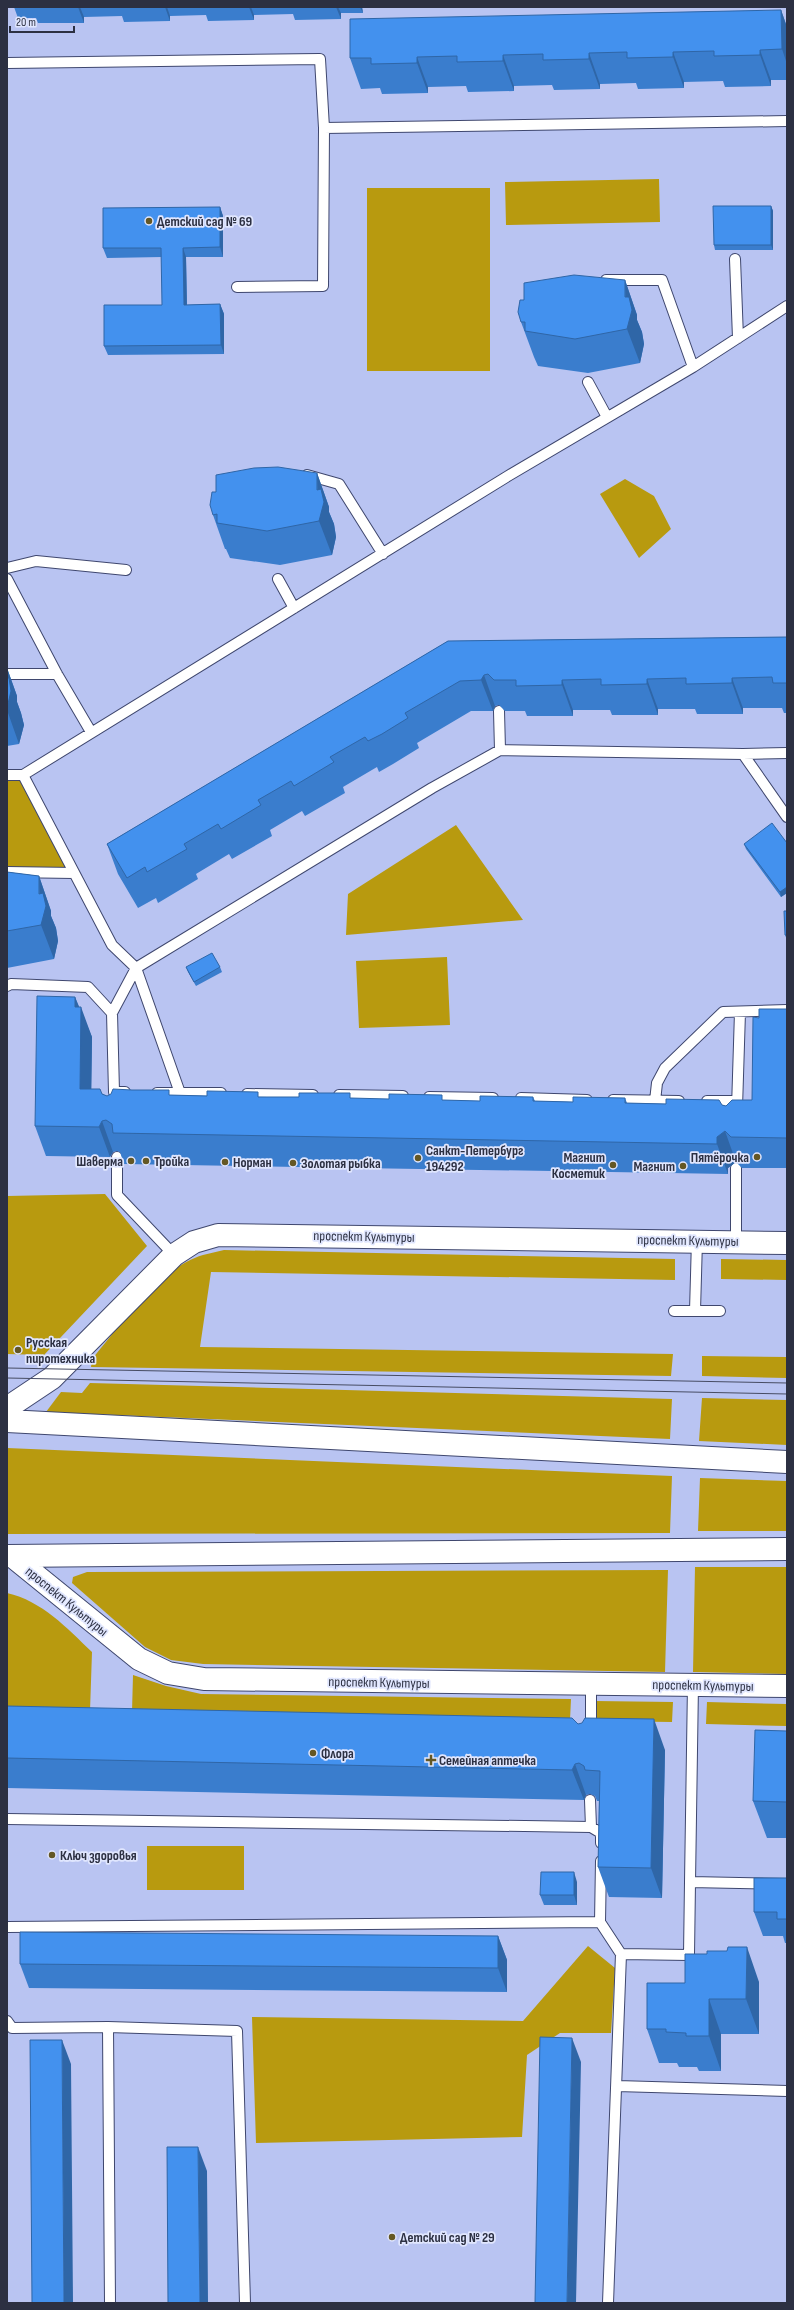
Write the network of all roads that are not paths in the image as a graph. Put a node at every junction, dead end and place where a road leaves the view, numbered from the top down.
1 (7, 63) edge
2 (787, 121) edge
3 (324, 128) junction
4 (735, 259) dead end
5 (592, 280) edge
6 (237, 287) dead end
7 (787, 306) edge
8 (738, 338) junction
9 (693, 367) junction
10 (588, 382) dead end
11 (607, 418) junction
12 (293, 475) edge
13 (382, 554) junction
14 (7, 568) edge
15 (126, 570) dead end
16 (7, 579) edge
17 (278, 579) dead end
18 (294, 608) junction
19 (7, 674) edge
20 (57, 674) junction
21 (499, 711) edge
22 (91, 732) junction
23 (500, 750) junction
24 (787, 753) edge
25 (743, 754) junction
26 (7, 775) edge
27 (23, 775) junction
28 (787, 817) edge
29 (7, 872) edge
30 (74, 872) junction
31 (136, 968) junction
32 (7, 986) edge
33 (787, 1010) edge
34 (740, 1012) junction
35 (112, 1013) junction
36 (114, 1092) junction
37 (180, 1093) junction
38 (655, 1101) junction
39 (737, 1101) junction
40 (116, 1106) edge
41 (737, 1116) edge
42 (117, 1157) edge
43 (736, 1168) edge
44 (697, 1240) junction
45 (736, 1241) junction
46 (787, 1243) edge
47 (174, 1255) junction
48 (674, 1311) dead end
49 (695, 1311) junction
50 (720, 1311) dead end
51 (7, 1408) edge
52 (7, 1421) edge
53 (787, 1462) edge
54 (787, 1549) edge
55 (9, 1556) edge
56 (591, 1684) junction
57 (693, 1684) junction
58 (787, 1686) edge
59 (591, 1741) edge
60 (590, 1800) edge
61 (7, 1819) edge
62 (591, 1827) junction
63 (690, 1882) junction
64 (787, 1884) edge
65 (600, 1922) junction
66 (7, 1927) edge
67 (621, 1954) junction
68 (7, 2021) edge
69 (108, 2027) junction
70 (616, 2086) junction
71 (787, 2091) edge
72 (110, 2303) edge
73 (244, 2303) edge
74 (610, 2303) edge

1 - 3 lane
2 - 3 lane
3 - 6 lane
4 - 8 lane
5 - 9 lane
7 - 8 lane
8 - 9 lane
9 - 11 lane
10 - 11 lane
11 - 13 lane
12 - 13 lane
13 - 18 lane
14 - 15 lane
16 - 20 lane
17 - 18 lane
18 - 22 lane
19 - 20 lane
20 - 22 lane
21 - 23 lane
22 - 27 lane
23 - 25 lane
23 - 31 lane
24 - 25 lane
25 - 28 lane
26 - 27 lane
27 - 30 lane
29 - 30 lane
30 - 31 lane
31 - 35 lane
31 - 37 lane
32 - 35 lane
33 - 34 lane
34 - 38 lane
34 - 39 lane
35 - 36 lane
36 - 37 lane
36 - 40 lane
37 - 38 lane
38 - 39 lane
39 - 41 lane
42 - 47 lane
43 - 45 lane
44 - 45 street, проспект Культуры
44 - 47 street, проспект Культуры
44 - 49 lane
45 - 46 street, проспект Культуры
47 - 51 street, проспект Культуры
48 - 49 lane
49 - 50 lane
52 - 53 street
54 - 55 street, проспект Культуры
55 - 56 street, проспект Культуры
56 - 57 street, проспект Культуры
56 - 59 lane
57 - 58 street, проспект Культуры
57 - 63 lane
60 - 62 lane
61 - 62 lane
62 - 65 lane
63 - 64 lane
63 - 67 lane
65 - 66 lane
65 - 67 lane
67 - 70 lane
68 - 69 lane
69 - 72 lane
69 - 73 lane
70 - 71 lane
70 - 74 lane

